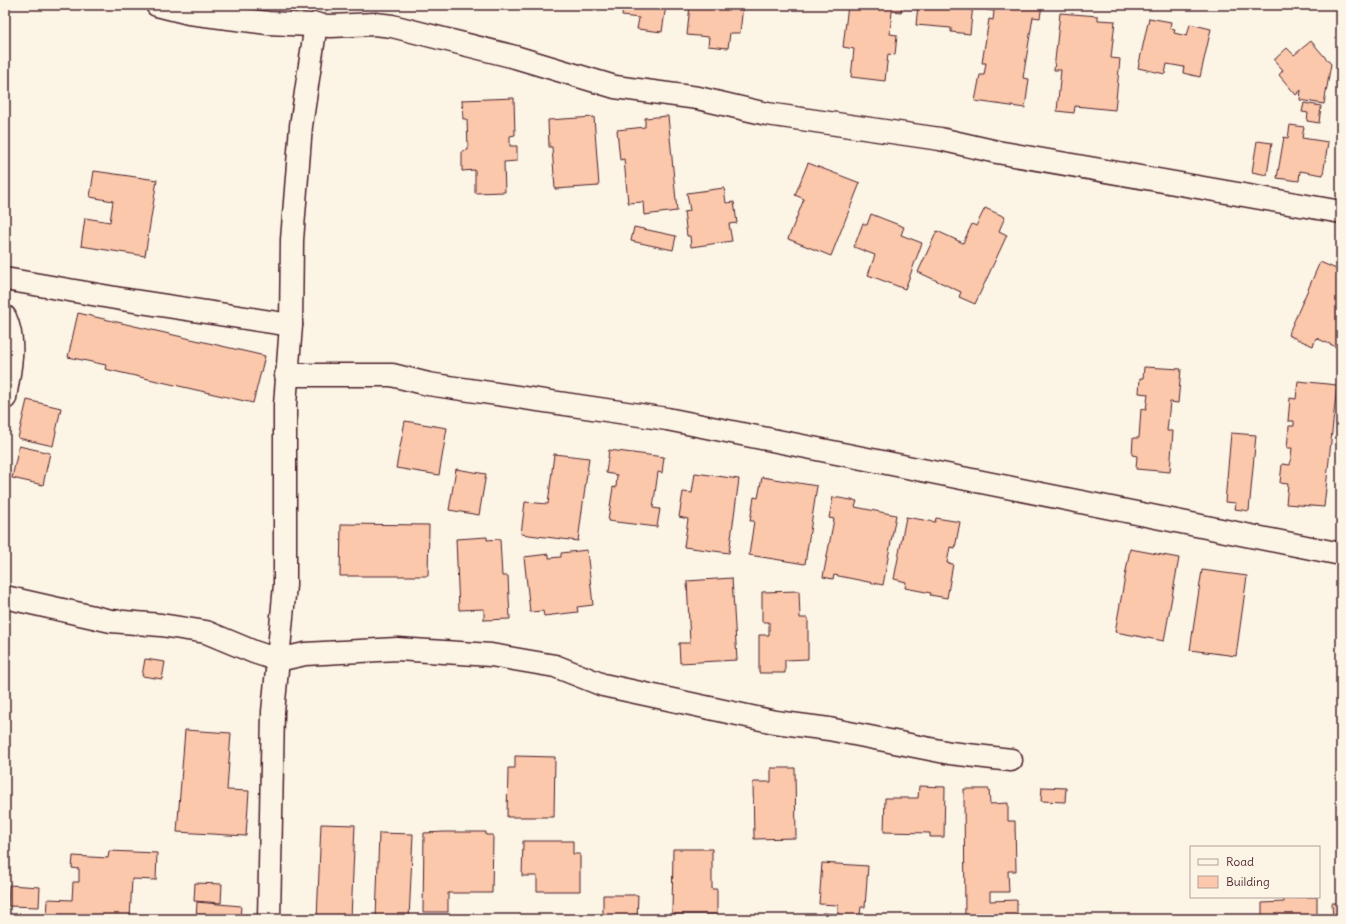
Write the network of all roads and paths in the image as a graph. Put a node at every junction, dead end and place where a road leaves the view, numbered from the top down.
1 (157, 5) edge
2 (316, 24) junction
3 (1341, 212) edge
4 (5, 279) edge
5 (5, 316) edge
6 (292, 325) junction
7 (286, 375) junction
8 (5, 398) edge
9 (1341, 554) edge
10 (5, 598) edge
11 (278, 660) junction
12 (1011, 760) dead end
13 (269, 919) edge

1 - 2 street
2 - 3 street
2 - 6 street
4 - 6 street
5 - 8 street
6 - 7 street
7 - 9 street
7 - 11 street
10 - 11 street
11 - 12 street
11 - 13 street

